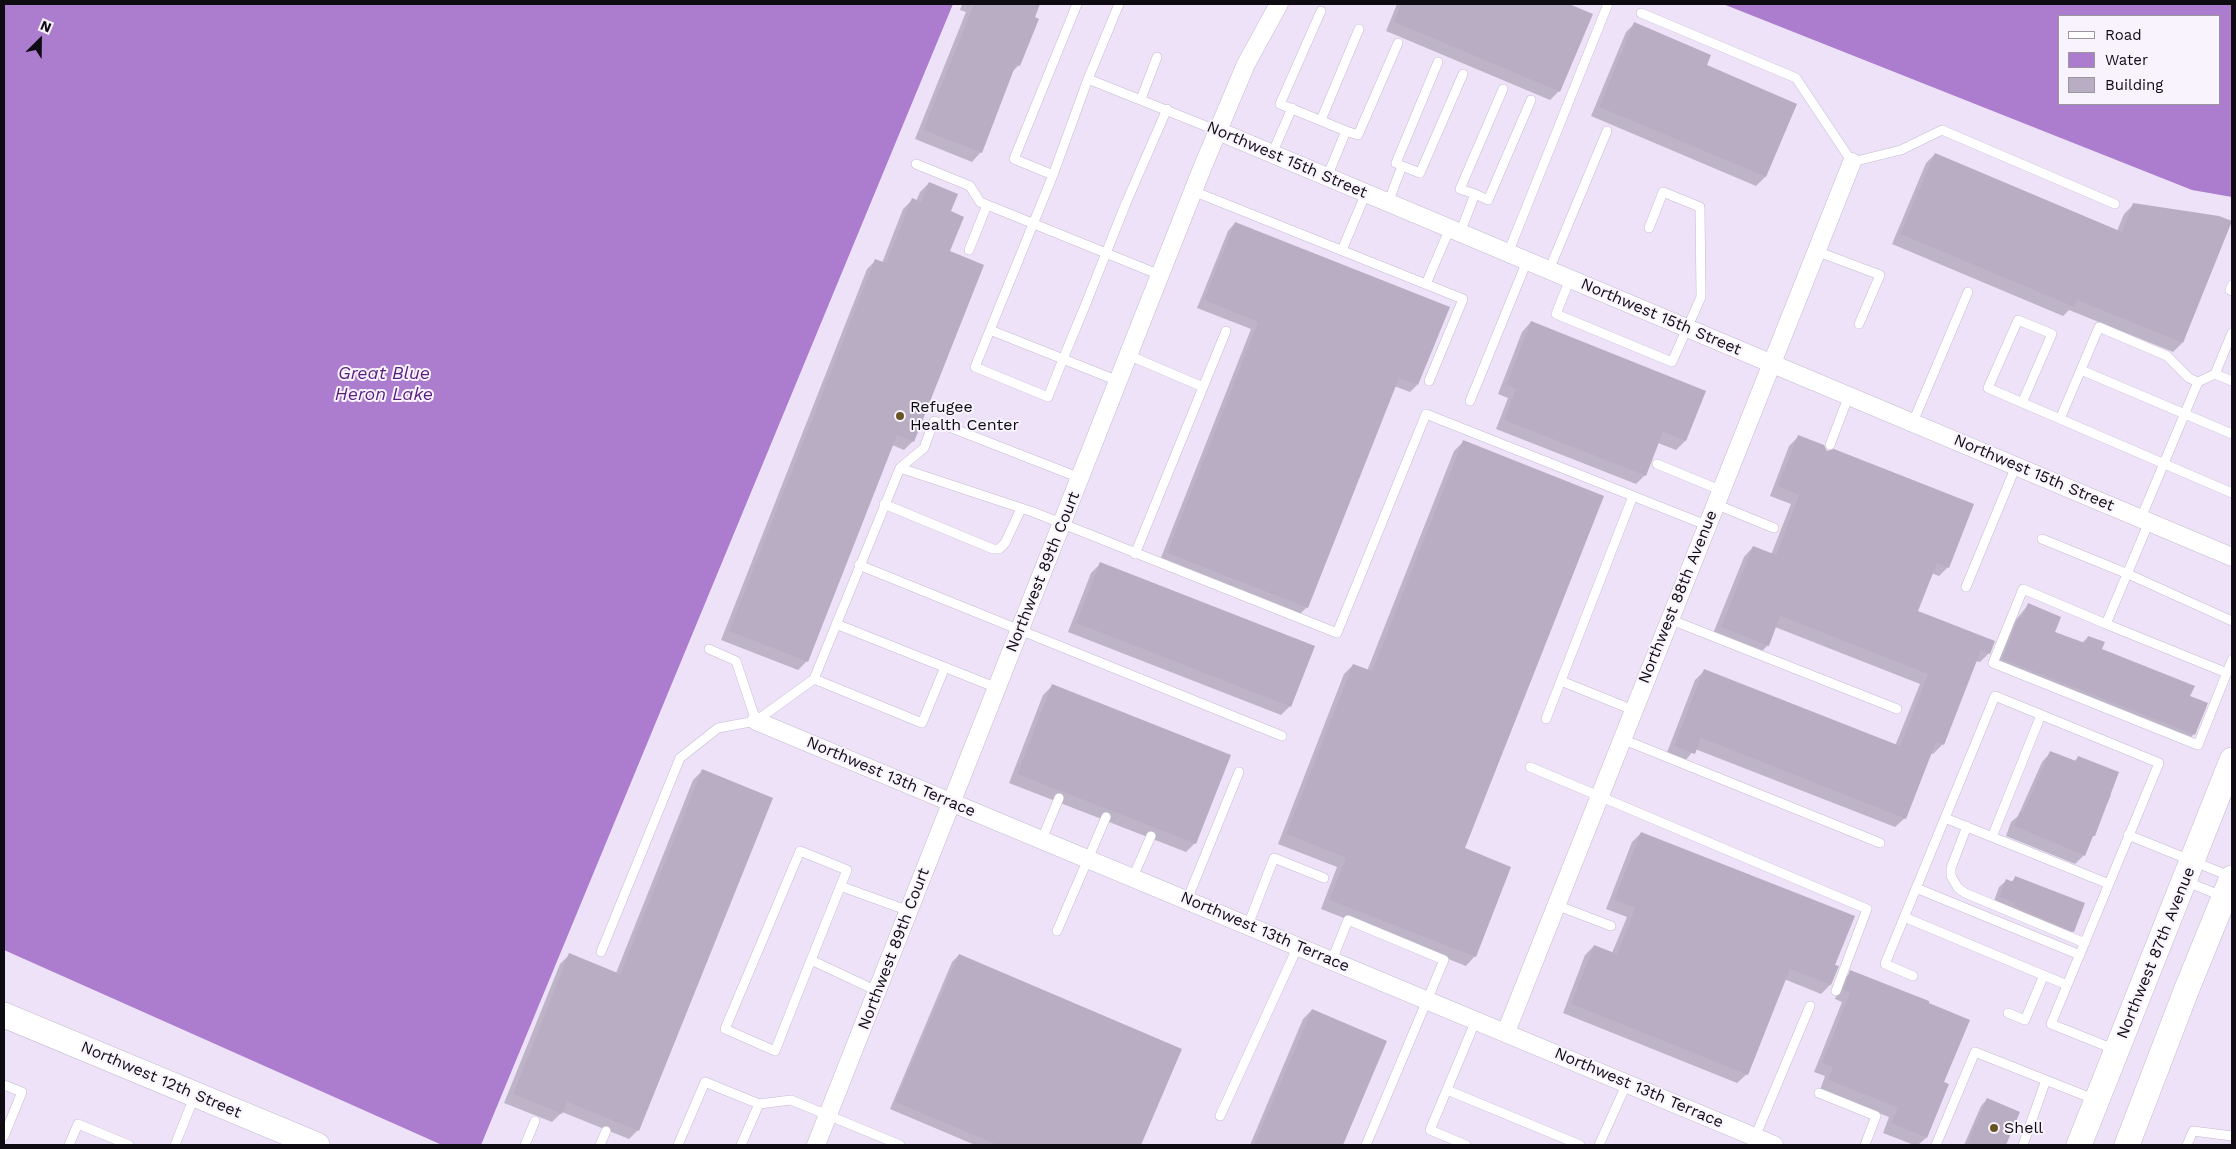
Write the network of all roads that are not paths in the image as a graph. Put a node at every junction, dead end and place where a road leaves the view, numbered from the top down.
1 (1077, 4) edge
2 (1119, 4) edge
3 (1279, 4) edge
4 (1608, 4) edge
5 (1321, 11) dead end
6 (1641, 13) dead end
7 (1359, 29) dead end
8 (1398, 43) dead end
9 (1157, 58) dead end
10 (1438, 62) dead end
11 (1463, 74) dead end
12 (1088, 79) junction
13 (1503, 90) dead end
14 (1141, 99) junction
15 (1531, 100) dead end
16 (1292, 108) junction
17 (1166, 109) junction
18 (1322, 120) junction
19 (1218, 131) junction
20 (1346, 131) junction
21 (1607, 131) dead end
22 (1272, 154) junction
23 (1852, 162) junction
24 (916, 164) dead end
25 (1402, 166) junction
26 (1053, 175) junction
27 (1327, 177) junction
28 (1193, 191) junction
29 (1366, 193) junction
30 (1475, 194) junction
31 (1388, 203) junction
32 (2115, 204) dead end
33 (987, 205) junction
34 (1034, 224) junction
35 (1649, 228) dead end
36 (1455, 230) junction
37 (969, 250) dead end
38 (1342, 250) junction
39 (1816, 251) junction
40 (1508, 253) junction
41 (1106, 254) junction
42 (1527, 261) junction
43 (1549, 270) junction
44 (1160, 275) junction
45 (1570, 279) junction
46 (1426, 284) junction
47 (2232, 285) edge
48 (2232, 290) edge
49 (1968, 292) dead end
50 (1860, 324) dead end
51 (1687, 328) junction
52 (990, 330) junction
53 (1226, 331) dead end
54 (2232, 333) edge
55 (1128, 355) junction
56 (1063, 359) junction
57 (1771, 363) junction
58 (2081, 370) junction
59 (2215, 374) junction
60 (1118, 381) junction
61 (1429, 381) dead end
62 (2232, 381) edge
63 (2198, 382) junction
64 (1203, 387) junction
65 (1849, 395) junction
66 (1470, 401) dead end
67 (2022, 403) junction
68 (2185, 414) junction
69 (2060, 419) junction
70 (1913, 422) junction
71 (2232, 434) edge
72 (1830, 445) dead end
73 (1657, 464) dead end
74 (2164, 464) junction
75 (2016, 466) junction
76 (900, 468) junction
77 (1080, 478) junction
78 (2232, 493) edge
79 (1633, 496) junction
80 (1717, 497) junction
81 (884, 504) junction
82 (1021, 509) junction
83 (2145, 520) junction
84 (1062, 524) junction
85 (1706, 525) junction
86 (1774, 528) dead end
87 (2042, 539) dead end
88 (1135, 554) junction
89 (2232, 557) edge
90 (859, 564) junction
91 (2128, 574) junction
92 (1966, 587) dead end
93 (1669, 619) junction
94 (2232, 621) edge
95 (836, 624) junction
96 (2106, 624) junction
97 (1020, 631) junction
98 (710, 649) dead end
99 (945, 667) junction
100 (2230, 668) edge
101 (814, 678) junction
102 (1561, 681) junction
103 (997, 688) junction
104 (1897, 709) dead end
105 (1633, 710) junction
106 (2041, 715) junction
107 (1546, 719) dead end
108 (756, 720) junction
109 (1282, 736) dead end
110 (1622, 739) junction
111 (2232, 760) edge
112 (1530, 767) dead end
113 (1239, 772) dead end
114 (1599, 796) junction
115 (1059, 798) dead end
116 (952, 802) junction
117 (1106, 817) dead end
118 (1945, 818) junction
119 (1967, 826) junction
120 (2128, 835) junction
121 (1151, 836) dead end
122 (1992, 836) junction
123 (1042, 840) junction
124 (1880, 843) dead end
125 (1088, 859) junction
126 (2188, 871) junction
127 (1133, 877) junction
128 (1324, 878) dead end
129 (2109, 884) junction
130 (840, 886) junction
131 (1916, 888) junction
132 (2230, 888) edge
133 (1187, 900) junction
134 (1556, 906) junction
135 (909, 911) junction
136 (1904, 916) junction
137 (1248, 925) junction
138 (1611, 926) dead end
139 (1057, 931) dead end
140 (2085, 943) junction
141 (1298, 946) junction
142 (601, 952) dead end
143 (2080, 955) junction
144 (811, 960) junction
145 (1332, 960) junction
146 (2044, 975) junction
147 (1912, 976) dead end
148 (2067, 985) junction
149 (877, 991) junction
150 (1836, 991) dead end
151 (1427, 999) junction
152 (1810, 1006) dead end
153 (2008, 1013) dead end
154 (4, 1015) edge
155 (1476, 1020) junction
156 (1506, 1032) junction
157 (2116, 1050) junction
158 (2046, 1080) junction
159 (1627, 1083) junction
160 (4, 1085) edge
161 (1446, 1090) junction
162 (1819, 1093) dead end
163 (196, 1095) junction
164 (2096, 1100) junction
165 (758, 1104) junction
166 (828, 1116) junction
167 (1220, 1116) dead end
168 (535, 1121) dead end
169 (606, 1131) dead end
170 (4, 1136) edge
171 (2232, 1136) edge
172 (1765, 1142) edge
173 (124, 1144) edge
174 (69, 1145) edge
175 (175, 1145) edge
176 (317, 1145) edge
177 (525, 1145) edge
178 (600, 1145) edge
179 (678, 1145) edge
180 (741, 1145) edge
181 (816, 1145) edge
182 (900, 1145) edge
183 (1366, 1145) edge
184 (1466, 1145) edge
185 (1580, 1145) edge
186 (1599, 1145) edge
187 (1865, 1145) edge
188 (1937, 1145) edge
189 (2023, 1145) edge
190 (2079, 1145) edge
191 (2127, 1145) edge
192 (2187, 1145) edge

1 - 26 lane
2 - 12 lane
3 - 19 street, Northwest 89th Court
4 - 40 lane
5 - 16 lane
6 - 23 lane
7 - 18 lane
8 - 20 lane
9 - 14 lane
10 - 25 lane
11 - 25 lane
12 - 14 lane, Northwest 15th Street
12 - 26 lane
13 - 30 lane
14 - 17 lane, Northwest 15th Street
15 - 30 lane
16 - 18 lane
16 - 22 lane
17 - 19 lane, Northwest 15th Street
17 - 41 lane
18 - 20 lane
19 - 22 street, Northwest 15th Street
19 - 28 street, Northwest 89th Court
20 - 27 lane
21 - 43 lane
22 - 27 street, Northwest 15th Street
23 - 32 lane
23 - 39 street, Northwest 88th Avenue
24 - 33 lane
25 - 31 lane
26 - 34 lane
27 - 29 street, Northwest 15th Street
28 - 38 lane
28 - 44 street, Northwest 89th Court
29 - 31 street, Northwest 15th Street
29 - 38 lane
30 - 36 lane
31 - 36 street, Northwest 15th Street
33 - 34 lane
33 - 37 lane
34 - 41 lane
34 - 52 lane
35 - 51 lane
36 - 40 street, Northwest 15th Street
36 - 46 lane
38 - 46 lane
39 - 50 lane
39 - 57 street, Northwest 88th Avenue
40 - 42 street, Northwest 15th Street
41 - 44 lane
41 - 56 lane
42 - 43 street, Northwest 15th Street
42 - 66 lane
43 - 45 street, Northwest 15th Street
44 - 55 street, Northwest 89th Court
45 - 51 street, Northwest 15th Street
45 - 51 lane
46 - 61 lane
47 - 48 lane
49 - 70 lane
51 - 57 street, Northwest 15th Street
52 - 56 lane
52 - 56 lane
53 - 64 lane
54 - 59 lane
55 - 60 street, Northwest 89th Court
55 - 64 lane
56 - 60 lane
57 - 65 street, Northwest 15th Street
57 - 80 street, Northwest 88th Avenue
58 - 63 lane
58 - 68 lane
58 - 69 lane
59 - 62 lane
59 - 63 lane
60 - 77 street, Northwest 89th Court
63 - 68 lane
64 - 88 lane
65 - 70 street, Northwest 15th Street
65 - 72 lane
67 - 67 lane
67 - 69 lane
68 - 71 lane
68 - 74 lane
69 - 74 lane
70 - 75 street, Northwest 15th Street
73 - 80 lane
74 - 78 lane
74 - 83 lane
75 - 83 street, Northwest 15th Street
75 - 92 lane
76 - 77 lane
76 - 81 lane
76 - 82 lane
77 - 84 street, Northwest 89th Court
79 - 85 lane
79 - 88 lane
79 - 102 lane
80 - 85 street, Northwest 88th Avenue
80 - 86 lane
81 - 82 lane
81 - 90 lane
82 - 84 lane
83 - 89 street, Northwest 15th Street
83 - 91 lane
84 - 88 lane
84 - 97 street, Northwest 89th Court
85 - 93 street, Northwest 88th Avenue
87 - 91 lane
90 - 95 lane
90 - 97 lane
91 - 94 lane
91 - 96 lane
93 - 104 lane
93 - 105 street, Northwest 88th Avenue
95 - 99 lane
95 - 101 lane
96 - 100 lane
96 - 100 lane
97 - 103 street, Northwest 89th Court
97 - 109 lane
98 - 108 lane
99 - 101 lane
99 - 103 lane
101 - 108 lane
102 - 105 lane
102 - 107 lane
103 - 116 street, Northwest 89th Court
105 - 110 street, Northwest 88th Avenue
106 - 118 lane
106 - 120 lane
106 - 122 lane
108 - 116 street, Northwest 13th Terrace
108 - 142 lane
110 - 114 street, Northwest 88th Avenue
110 - 124 lane
111 - 126 main road, Northwest 87th Avenue
112 - 114 lane
113 - 133 lane
114 - 134 street, Northwest 88th Avenue
114 - 150 lane
115 - 123 lane
116 - 123 street, Northwest 13th Terrace
116 - 135 street, Northwest 89th Court
117 - 125 lane
118 - 119 lane
118 - 131 lane
119 - 122 lane
119 - 140 lane
120 - 126 lane
120 - 129 lane
121 - 127 lane
122 - 129 lane
123 - 125 street, Northwest 13th Terrace
125 - 127 street, Northwest 13th Terrace
125 - 139 lane
126 - 132 lane
126 - 132 lane
126 - 157 main road, Northwest 87th Avenue
127 - 133 street, Northwest 13th Terrace
128 - 137 lane
129 - 140 lane
130 - 135 lane
130 - 144 lane
130 - 144 lane
131 - 136 lane
131 - 143 lane
132 - 191 main road
133 - 137 street, Northwest 13th Terrace
134 - 138 lane
134 - 156 street, Northwest 88th Avenue
135 - 149 street, Northwest 89th Court
136 - 146 lane
136 - 147 lane
137 - 141 street, Northwest 13th Terrace
140 - 143 lane
141 - 145 street, Northwest 13th Terrace
141 - 167 lane
143 - 148 lane
144 - 149 lane
145 - 151 street, Northwest 13th Terrace
145 - 151 lane
146 - 148 lane
146 - 153 lane
148 - 157 lane
149 - 166 street, Northwest 89th Court
151 - 155 street, Northwest 13th Terrace
151 - 183 lane
152 - 172 lane
154 - 163 main road, Northwest 12th Street
155 - 156 street, Northwest 13th Terrace
155 - 161 lane
156 - 159 street, Northwest 13th Terrace
157 - 164 main road, Northwest 87th Avenue
158 - 164 lane
158 - 188 lane
158 - 189 lane
159 - 172 street, Northwest 13th Terrace
159 - 186 lane
160 - 170 lane
161 - 184 lane
161 - 185 lane
162 - 187 lane
163 - 175 lane
163 - 176 main road, Northwest 12th Street
164 - 190 main road, Northwest 87th Avenue
165 - 166 lane
165 - 179 lane
165 - 180 lane
166 - 181 street, Northwest 89th Court
166 - 182 lane
168 - 177 lane
169 - 178 lane
171 - 192 lane
173 - 174 lane

